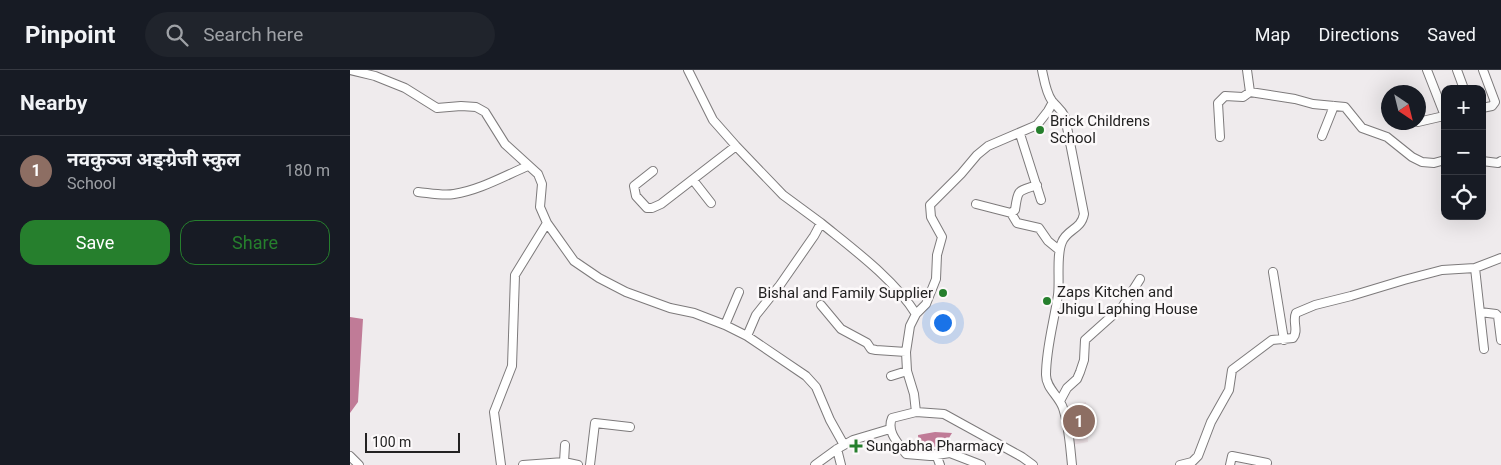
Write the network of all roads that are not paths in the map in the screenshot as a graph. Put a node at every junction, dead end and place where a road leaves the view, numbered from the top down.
1 (350, 70) edge
2 (688, 70) edge
3 (1042, 70) edge
4 (1247, 70) edge
5 (1427, 70) edge
6 (1457, 70) edge
7 (1483, 70) edge
8 (374, 73) edge
9 (1463, 85) edge
10 (1501, 89) edge
11 (1250, 92) junction
12 (1492, 93) junction
13 (1053, 102) junction
14 (1334, 106) junction
15 (1486, 107) edge
16 (1441, 108) edge
17 (1441, 117) edge
18 (1426, 120) edge
19 (1020, 134) junction
20 (1322, 136) dead end
21 (1220, 137) dead end
22 (736, 146) junction
23 (1441, 161) edge
24 (1501, 161) edge
25 (1486, 162) edge
26 (528, 166) junction
27 (653, 171) dead end
28 (693, 180) junction
29 (1037, 185) junction
30 (418, 192) dead end
31 (1041, 200) dead end
32 (711, 203) dead end
33 (976, 204) dead end
34 (1011, 213) junction
35 (821, 223) junction
36 (547, 224) junction
37 (1060, 250) junction
38 (1501, 258) edge
39 (1475, 268) junction
40 (1273, 272) dead end
41 (1140, 279) dead end
42 (739, 292) dead end
43 (821, 304) dead end
44 (1480, 312) junction
45 (916, 314) junction
46 (725, 326) junction
47 (747, 336) junction
48 (1284, 340) junction
49 (1501, 340) edge
50 (1484, 349) dead end
51 (906, 352) junction
52 (907, 371) junction
53 (891, 376) dead end
54 (1060, 401) junction
55 (916, 412) junction
56 (630, 427) dead end
57 (890, 429) junction
58 (566, 444) dead end
59 (840, 447) junction
60 (936, 454) junction
61 (350, 456) edge
62 (564, 462) junction
63 (840, 463) edge
64 (1267, 463) dead end
65 (359, 465) edge
66 (501, 465) edge
67 (523, 465) edge
68 (578, 465) edge
69 (590, 465) edge
70 (815, 465) edge
71 (940, 465) edge
72 (981, 465) edge
73 (1033, 465) edge
74 (1072, 465) edge
75 (1180, 465) edge
76 (1230, 465) edge

1 - 8 street
2 - 22 street
3 - 13 street
4 - 11 street
5 - 16 street
6 - 9 street
7 - 12 street
8 - 26 street
10 - 12 street
11 - 14 street
11 - 21 street
12 - 15 street
13 - 19 street
13 - 37 street
14 - 20 street
14 - 23 street
17 - 18 street
19 - 29 street
19 - 45 street
22 - 28 street
22 - 35 street
24 - 25 street
26 - 30 street
26 - 36 street
27 - 28 street
28 - 32 street
29 - 31 street
29 - 34 street
33 - 34 street
34 - 37 street
35 - 45 street
35 - 47 street
36 - 46 street
36 - 66 street
37 - 54 street
38 - 39 street
39 - 44 street
39 - 48 street
40 - 48 street
41 - 54 street
42 - 46 street
43 - 51 street
44 - 49 street
44 - 50 street
45 - 51 street
46 - 47 street
47 - 59 street
48 - 75 street
51 - 52 street
52 - 53 street
52 - 55 street
54 - 74 street
55 - 57 street
55 - 73 street
56 - 69 street
57 - 59 street
57 - 60 street
58 - 62 street
59 - 63 street
59 - 70 street
60 - 71 street
60 - 72 street
61 - 65 street
62 - 67 street
62 - 68 street
64 - 76 street

